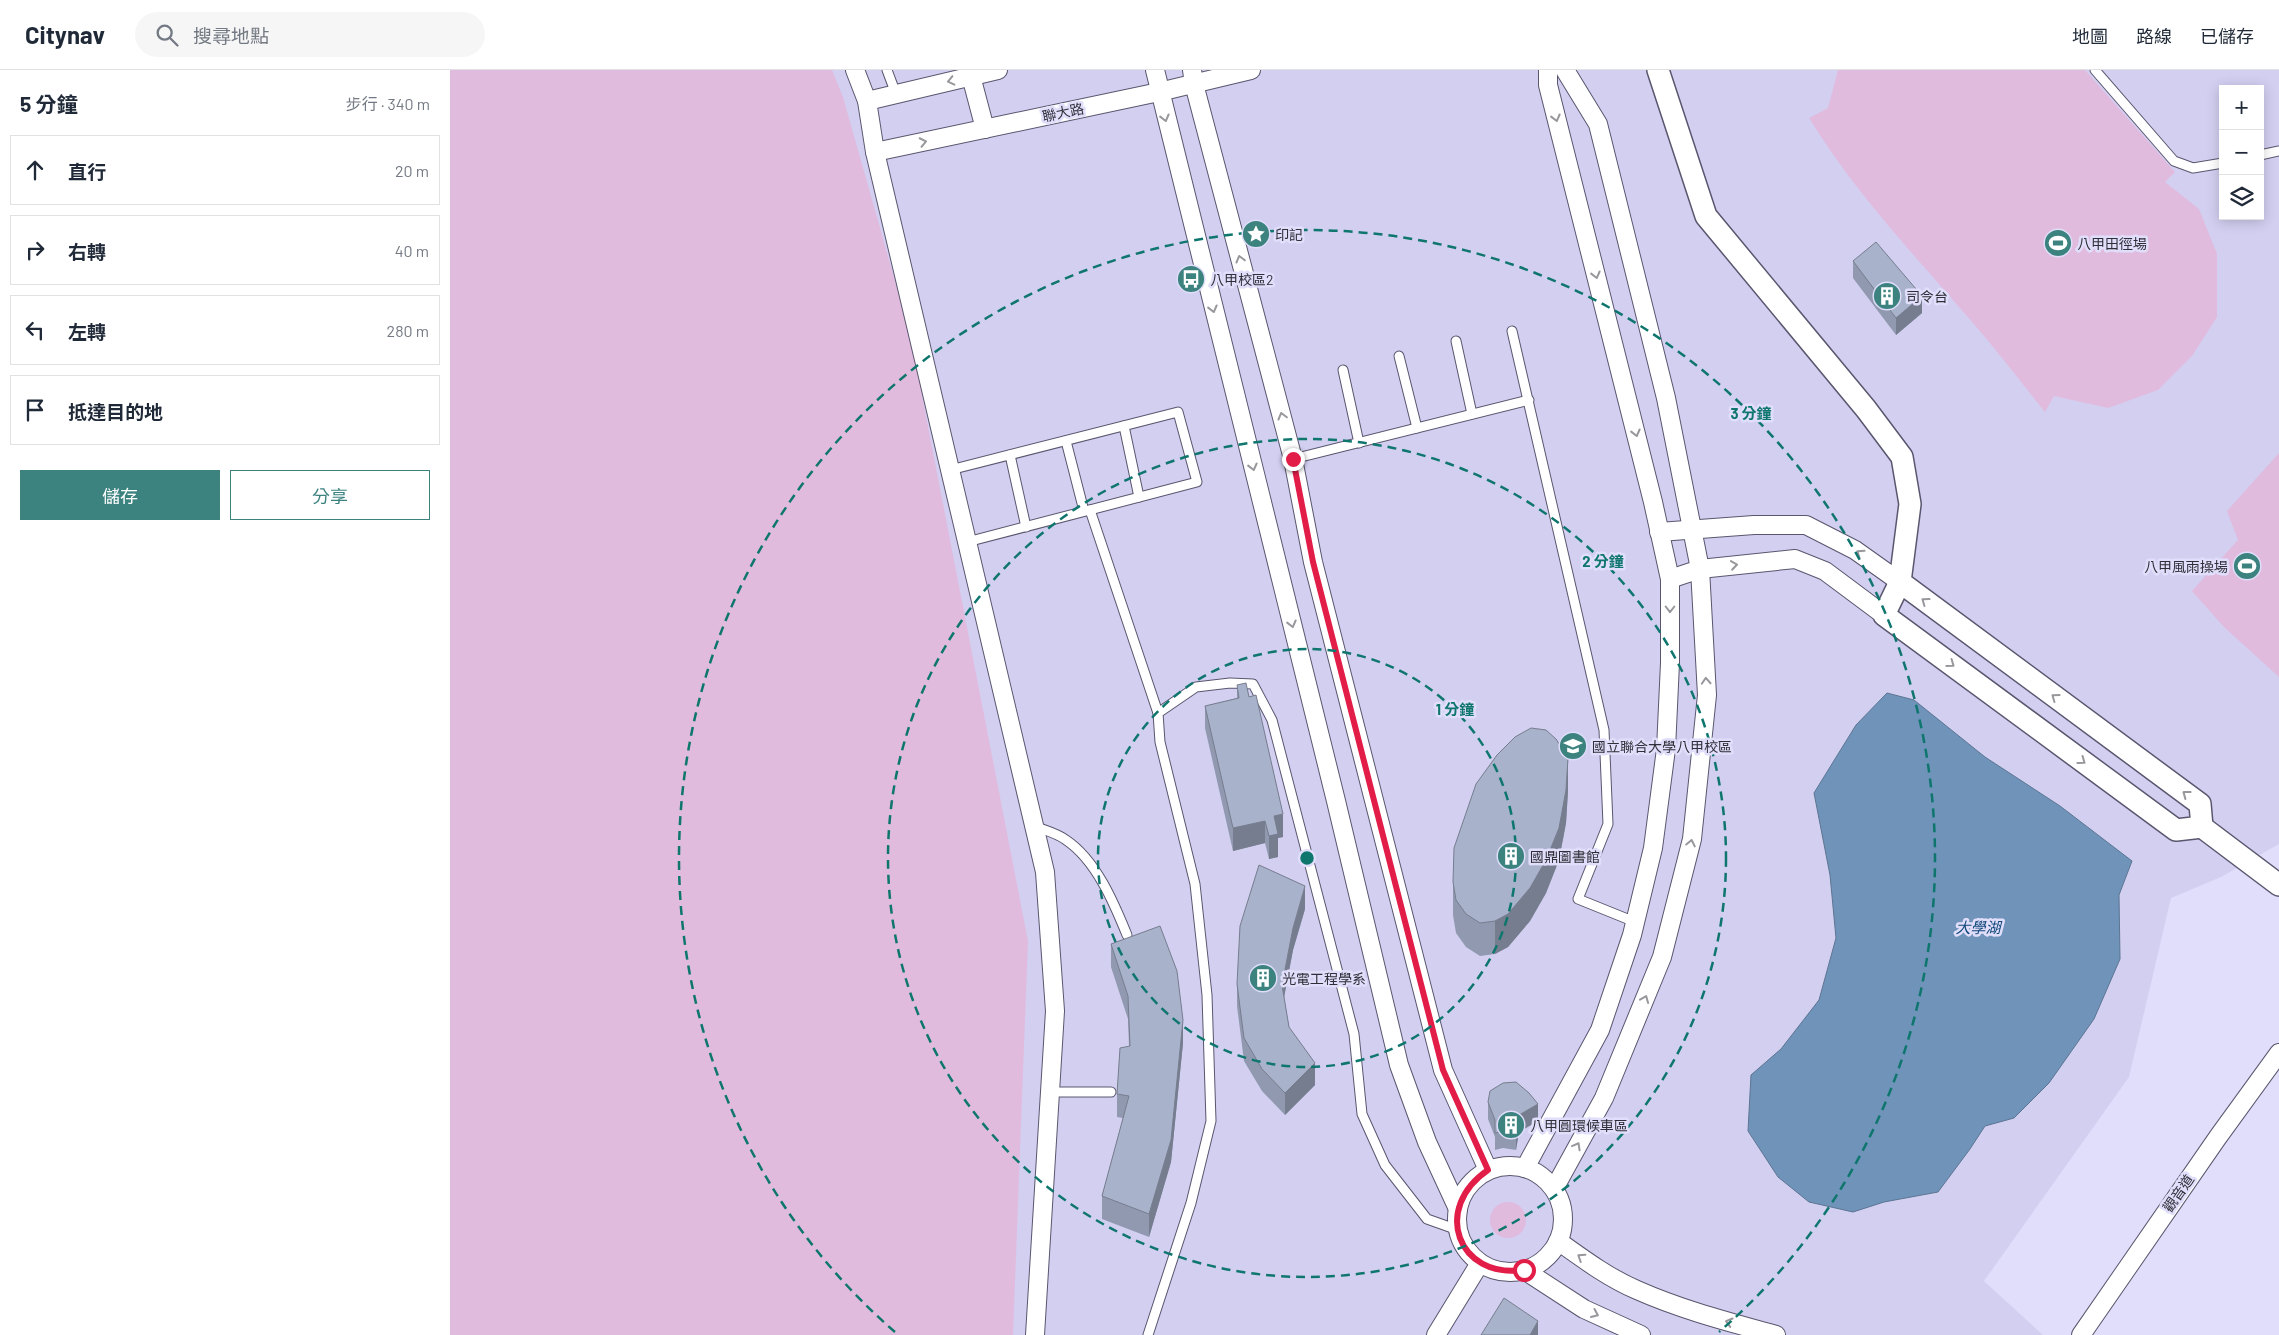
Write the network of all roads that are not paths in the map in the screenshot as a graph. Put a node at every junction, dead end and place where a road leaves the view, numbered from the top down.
1 (855, 70) edge
2 (887, 70) edge
3 (998, 70) edge
4 (1155, 70) edge
5 (1251, 70) edge
6 (1548, 70) edge
7 (1565, 70) edge
8 (1658, 70) edge
9 (2095, 70) edge
10 (971, 76) junction
11 (1193, 77) edge
12 (1159, 92) junction
13 (896, 94) junction
14 (867, 101) junction
15 (985, 129) junction
16 (2279, 151) edge
17 (875, 152) junction
18 (2264, 154) edge
19 (2219, 163) edge
20 (1512, 331) dead end
21 (1456, 341) dead end
22 (1399, 356) dead end
23 (1342, 370) dead end
24 (1529, 400) junction
25 (1472, 414) junction
26 (1124, 426) junction
27 (1417, 428) junction
28 (1066, 441) junction
29 (1359, 442) junction
30 (1010, 455) junction
31 (1293, 459) junction
32 (950, 470) junction
33 (1139, 497) junction
34 (1087, 510) junction
35 (1026, 526) junction
36 (1692, 528) junction
37 (1660, 532) junction
38 (967, 542) junction
39 (1700, 569) junction
40 (1670, 579) junction
41 (1900, 582) junction
42 (1884, 615) junction
43 (1158, 713) junction
44 (1034, 826) junction
45 (2202, 827) junction
46 (2279, 885) edge
47 (1635, 922) junction
48 (1127, 936) edge
49 (2279, 1053) edge
50 (1050, 1092) junction
51 (1111, 1092) dead end
52 (1525, 1168) junction
53 (1488, 1170) junction
54 (1554, 1188) junction
55 (1458, 1209) junction
56 (1458, 1230) junction
57 (1558, 1241) junction
58 (1480, 1263) junction
59 (1524, 1270) junction
60 (1035, 1335) edge
61 (1148, 1335) edge
62 (1436, 1335) edge
63 (1641, 1335) edge
64 (1776, 1335) edge
65 (2080, 1335) edge

1 - 14 street
2 - 13 lane
3 - 10 street
4 - 12 street
5 - 11 street, 聯大路
6 -> 37 street
7 - 36 street
8 - 41 street
9 - 19 lane
10 -> 13 street
10 - 15 street
11 - 12 street, 聯大路
31 -> 11 street
12 - 15 street, 聯大路
12 -> 55 street
13 - 14 street
14 - 17 street
17 -> 15 street, 聯大路
16 - 18 lane
17 - 32 street
20 - 24 lane
21 - 25 lane
22 - 27 lane
23 - 29 lane
24 - 25 lane
24 - 47 lane
25 - 27 lane
26 - 28 lane
26 - 33 lane
26 - 33 lane
27 - 29 lane
28 - 30 lane
28 - 34 lane
29 - 31 lane
30 - 32 lane
30 - 35 lane
31 - 53 street
32 - 38 street
33 - 34 lane
34 - 35 lane
34 - 43 lane
35 - 38 lane
36 - 37 street
36 - 39 street
41 -> 36 street
37 - 40 street
38 - 44 street
39 - 40 street
39 -> 42 street
54 -> 39 street
40 -> 47 street
41 - 42 street
45 -> 41 street
42 -> 45 street
43 - 56 lane
43 - 61 lane
44 - 48 lane
44 - 50 street
45 - 46 street
47 - 52 street
49 - 65 street, 觀音道
50 - 51 lane
50 - 60 street
52 - 53 street
52 - 54 street
53 - 55 street
54 - 57 street
55 - 56 street
56 - 58 street
57 - 59 street
64 -> 57 street
58 - 59 street
58 - 62 street
59 -> 63 street

